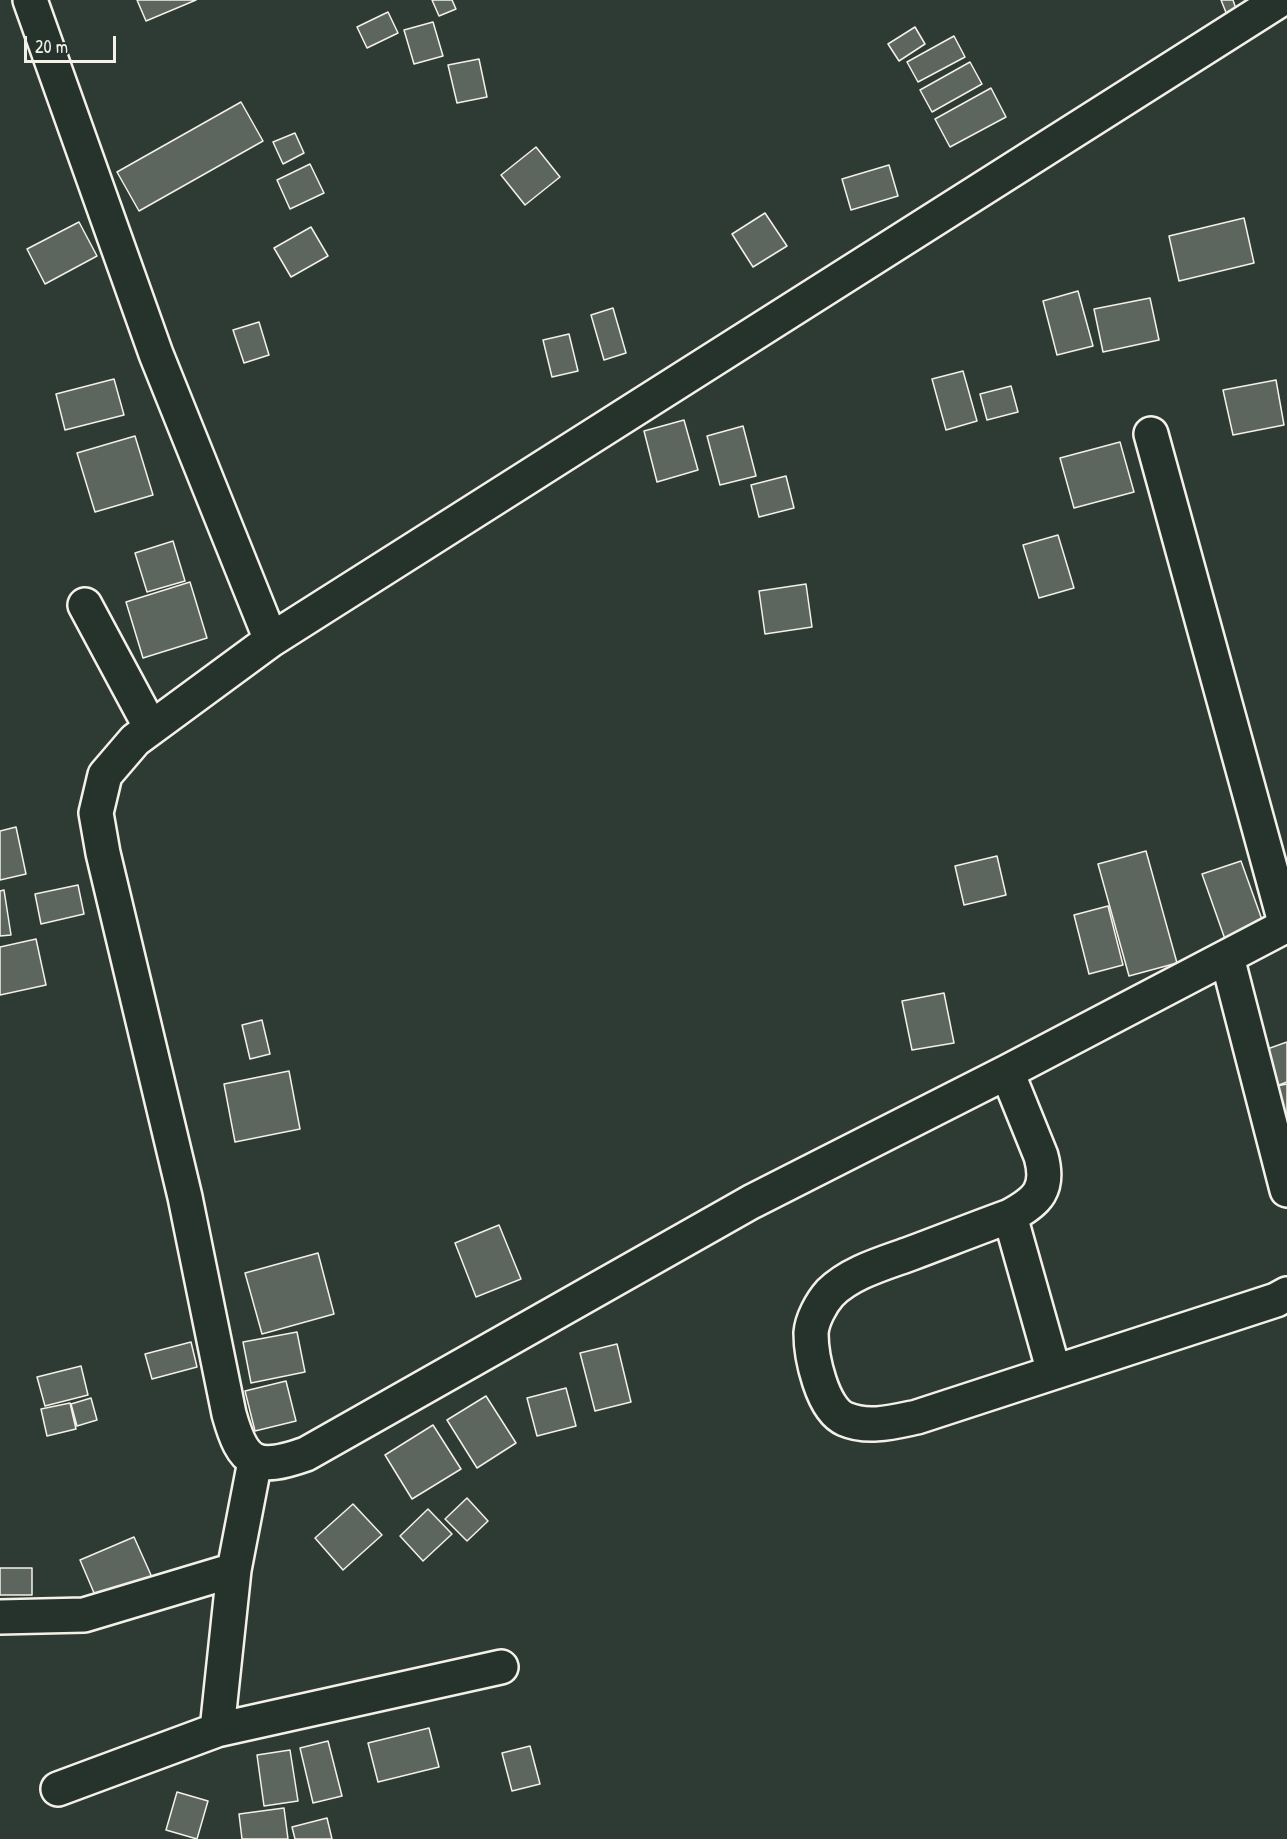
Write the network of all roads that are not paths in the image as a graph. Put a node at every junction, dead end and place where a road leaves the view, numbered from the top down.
1 (30, 0) edge
2 (1280, 0) edge
3 (1151, 434) dead end
4 (85, 605) dead end
5 (270, 640) junction
6 (151, 728) junction
7 (1286, 925) edge
8 (1227, 957) junction
9 (1007, 1072) junction
10 (1287, 1190) edge
11 (1010, 1216) junction
12 (1287, 1294) edge
13 (1054, 1372) junction
14 (255, 1461) junction
15 (234, 1570) junction
16 (0, 1617) edge
17 (501, 1667) dead end
18 (217, 1730) junction
19 (58, 1789) dead end

1 - 5 street
2 - 5 street
3 - 7 street
4 - 6 street
5 - 6 street
6 - 14 street
7 - 8 street
8 - 9 street
8 - 10 street
9 - 11 street
9 - 14 street
11 - 13 street
11 - 13 street
12 - 13 street
14 - 15 street
15 - 16 street
15 - 18 street
17 - 18 street
18 - 19 street

